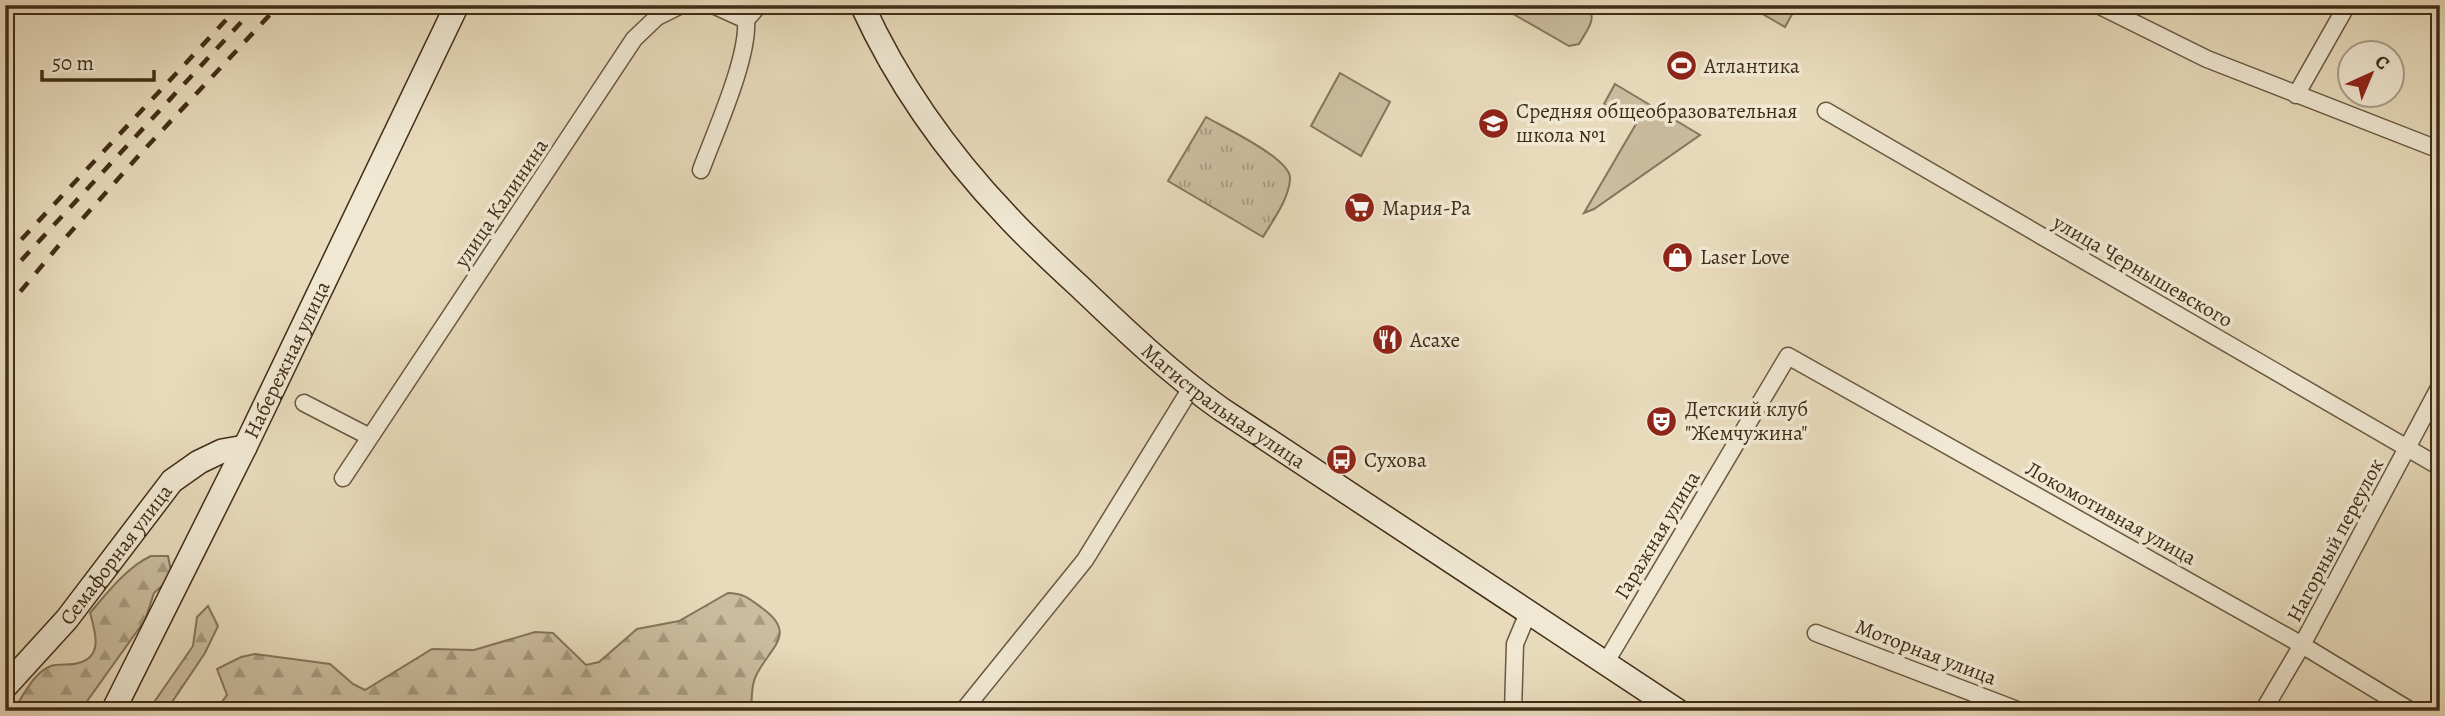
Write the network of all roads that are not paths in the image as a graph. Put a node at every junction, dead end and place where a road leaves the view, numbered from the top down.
1 (457, 5) edge
2 (681, 5) edge
3 (713, 5) edge
4 (759, 5) edge
5 (862, 5) edge
6 (2098, 5) edge
7 (2347, 5) edge
8 (746, 20) junction
9 (2296, 95) junction
10 (1826, 111) dead end
11 (2440, 150) edge
12 (701, 170) dead end
13 (1788, 356) joint
14 (2440, 386) edge
15 (1191, 388) junction
16 (304, 403) dead end
17 (370, 437) junction
18 (245, 447) junction
19 (2407, 450) junction
20 (2440, 467) edge
21 (343, 478) dead end
22 (1528, 613) junction
23 (1816, 632) dead end
24 (2302, 645) junction
25 (1606, 662) junction
26 (5, 687) edge
27 (113, 711) edge
28 (963, 711) edge
29 (1513, 711) edge
30 (1678, 711) edge
31 (2020, 711) edge
32 (2263, 711) edge
33 (2412, 711) edge

1 - 18 street, Набережная улица
2 - 17 street, улица Калинина
3 - 8 street
4 - 8 street
5 - 15 street, Магистральная улица
6 - 9 street
7 - 9 street
8 - 12 street
9 - 11 street
10 - 19 street, улица Чернышевского
13 - 24 street, Локомотивная улица
13 - 25 street, Гаражная улица
14 - 19 street, Нагорный переулок
15 - 22 street, Магистральная улица
15 - 28 street
16 - 17 street
17 - 21 street, улица Калинина
18 - 26 street, Семафорная улица
18 - 27 street, Набережная улица
19 - 20 street, улица Чернышевского
19 - 24 street, Нагорный переулок
22 - 25 street, Магистральная улица
22 - 29 street
23 - 31 street, Моторная улица
24 - 32 street, Нагорный переулок
24 - 33 street, Локомотивная улица
25 - 30 street, Магистральная улица

